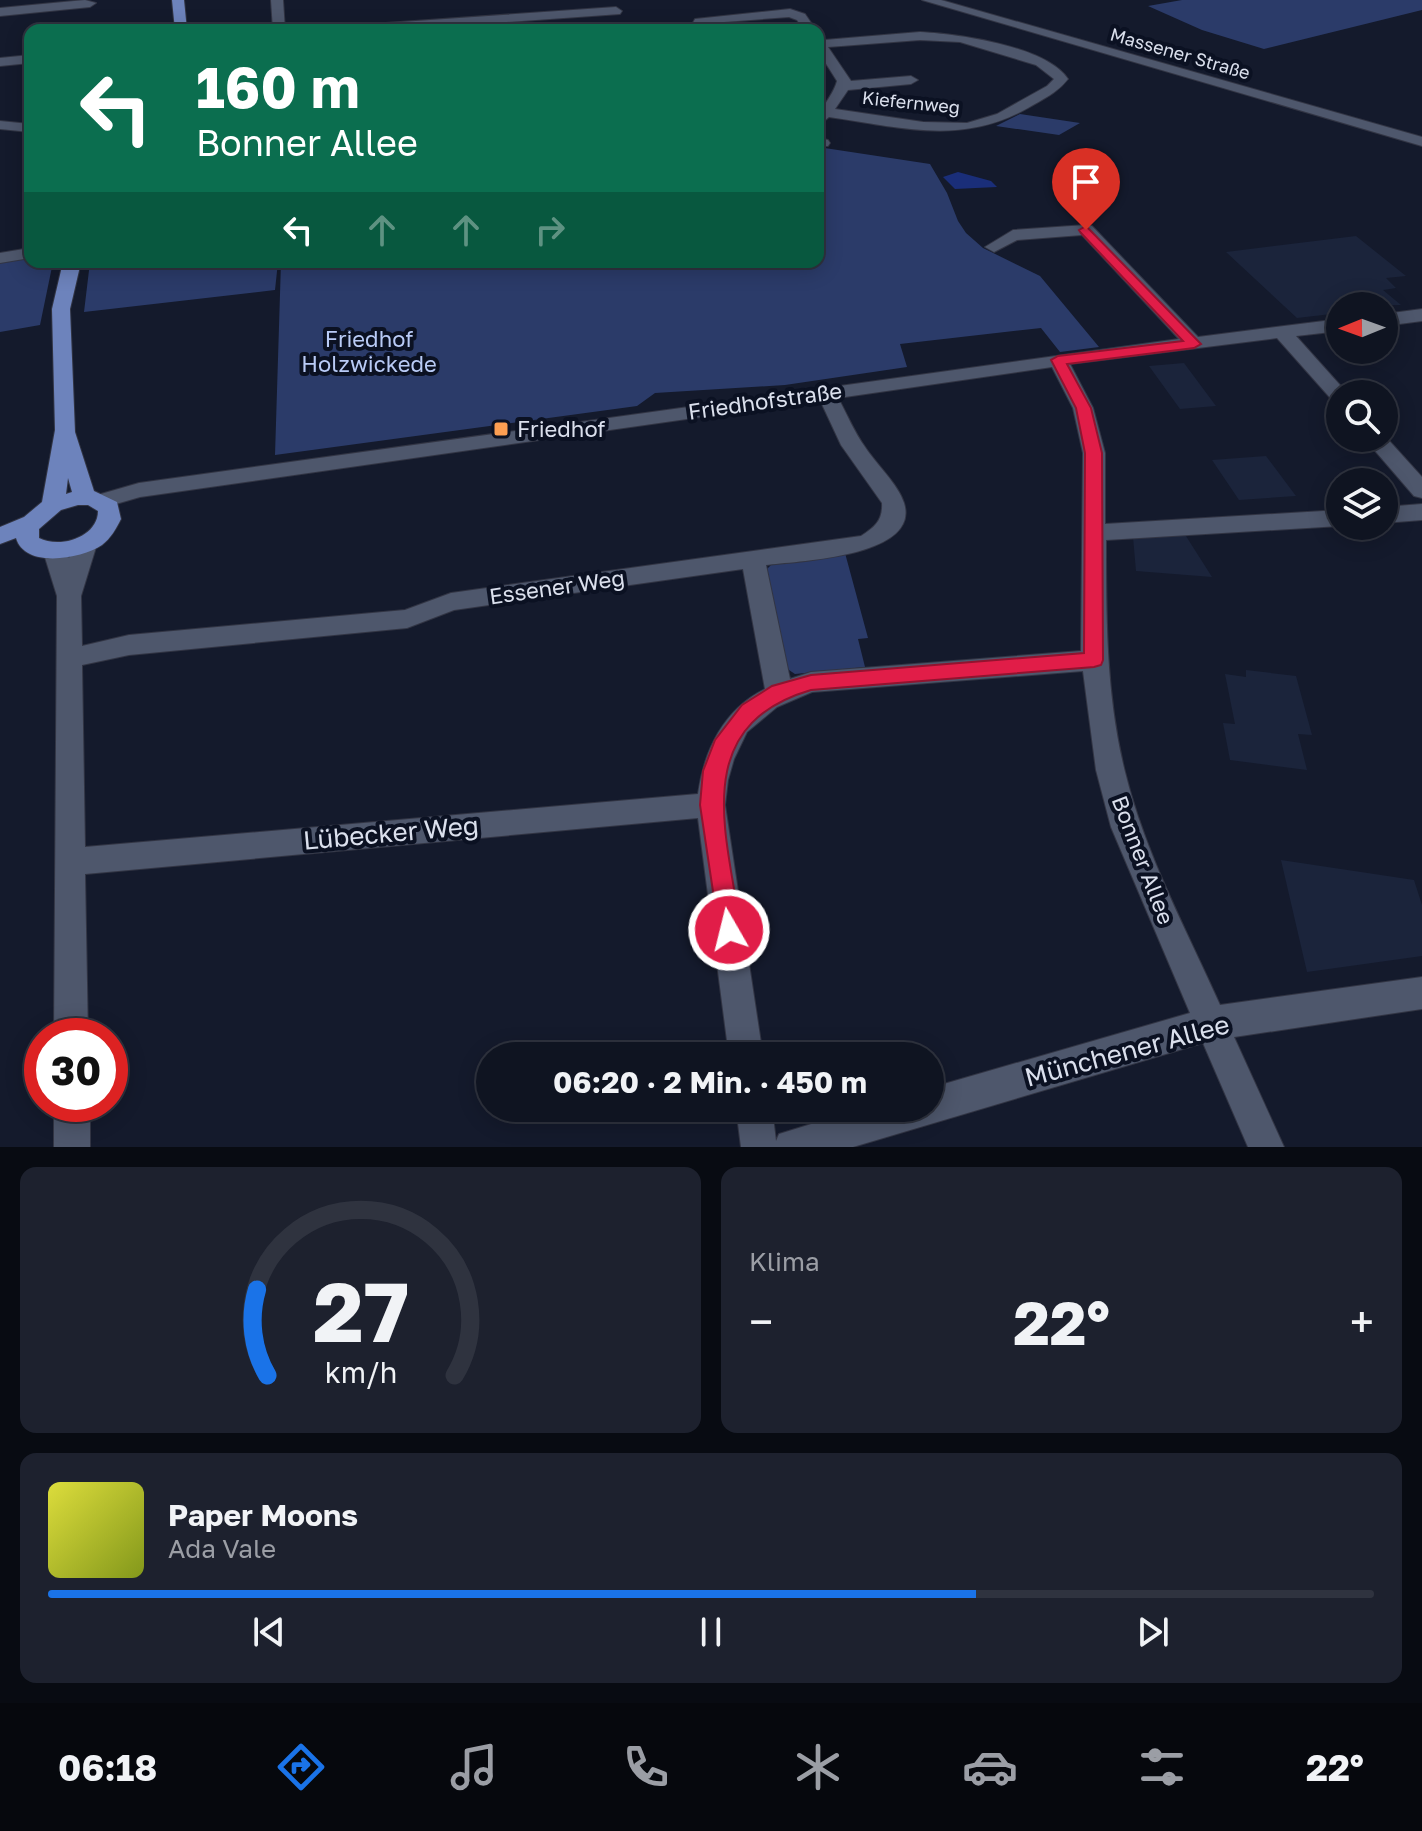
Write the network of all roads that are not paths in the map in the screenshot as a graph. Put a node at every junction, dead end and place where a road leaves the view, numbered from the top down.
1 (178, 0) edge
2 (277, 0) edge
3 (928, 0) edge
4 (90, 3) dead end
5 (45, 4) edge
6 (616, 11) dead end
7 (0, 12) edge
8 (491, 20) edge
9 (180, 24) edge
10 (279, 24) edge
11 (432, 24) edge
12 (698, 24) edge
13 (804, 24) edge
14 (824, 42) edge
15 (824, 49) edge
16 (24, 60) edge
17 (0, 62) edge
18 (911, 80) dead end
19 (843, 86) junction
20 (824, 114) edge
21 (824, 117) edge
22 (0, 125) edge
23 (24, 127) edge
24 (1422, 142) edge
25 (994, 247) dead end
26 (24, 254) edge
27 (0, 258) edge
28 (71, 268) edge
29 (1422, 315) edge
30 (1398, 318) edge
31 (1326, 327) edge
32 (1282, 332) junction
33 (1194, 344) junction
34 (1058, 360) junction
35 (1326, 381) edge
36 (826, 393) junction
37 (65, 430) junction
38 (1387, 452) edge
39 (1422, 491) edge
40 (53, 505) junction
41 (99, 505) junction
42 (1422, 512) edge
43 (1398, 514) edge
44 (1326, 519) edge
45 (29, 532) junction
46 (1093, 533) junction
47 (0, 536) edge
48 (85, 544) junction
49 (55, 551) junction
50 (0, 552) edge
51 (753, 559) junction
52 (69, 596) junction
53 (70, 658) junction
54 (1094, 660) junction
55 (779, 691) junction
56 (711, 805) junction
57 (70, 862) junction
58 (1422, 993) edge
59 (71, 1018) edge
60 (1213, 1023) junction
61 (744, 1042) edge
62 (944, 1102) edge
63 (72, 1122) edge
64 (756, 1122) edge
65 (877, 1122) edge
66 (72, 1147) edge
67 (759, 1147) edge
68 (792, 1147) edge
69 (1266, 1147) edge

1 - 9 main road
2 - 10 street
3 - 24 street, Massener Straße
4 - 5 street
5 - 7 street
6 - 8 street
8 - 11 street
12 - 13 street
14 - 21 street, Kiefernweg
15 - 19 street
16 - 17 street
18 - 19 street
19 - 20 street
22 - 23 street
25 - 33 street
26 - 27 street
28 - 37 main road
29 - 30 street
31 - 32 street, Friedhofstraße
32 - 33 street, Friedhofstraße
32 - 35 street
33 - 34 street, Friedhofstraße
34 - 36 street, Friedhofstraße
34 - 46 street, Bonner Allee
36 - 41 street, Friedhofstraße
36 - 51 street, Essener Weg
37 - 40 main road
37 - 41 main road
38 - 39 street
40 - 41 main road
40 - 45 main road
41 - 48 main road
42 - 43 street
44 - 46 street
45 - 47 main road
45 - 49 main road
45 - 50 main road
46 - 54 street, Bonner Allee
48 - 49 main road
48 - 52 street
49 - 52 street
51 - 53 street, Essener Weg
51 - 55 street
52 - 53 street
53 - 57 street
54 - 55 street
54 - 60 street, Bonner Allee
55 - 56 street
56 - 57 street, Lübecker Weg
56 - 61 street
57 - 59 street
58 - 60 street, Münchener Allee
60 - 62 street, Münchener Allee
60 - 69 street, Bonner Allee
63 - 66 street
64 - 67 street
65 - 68 street

